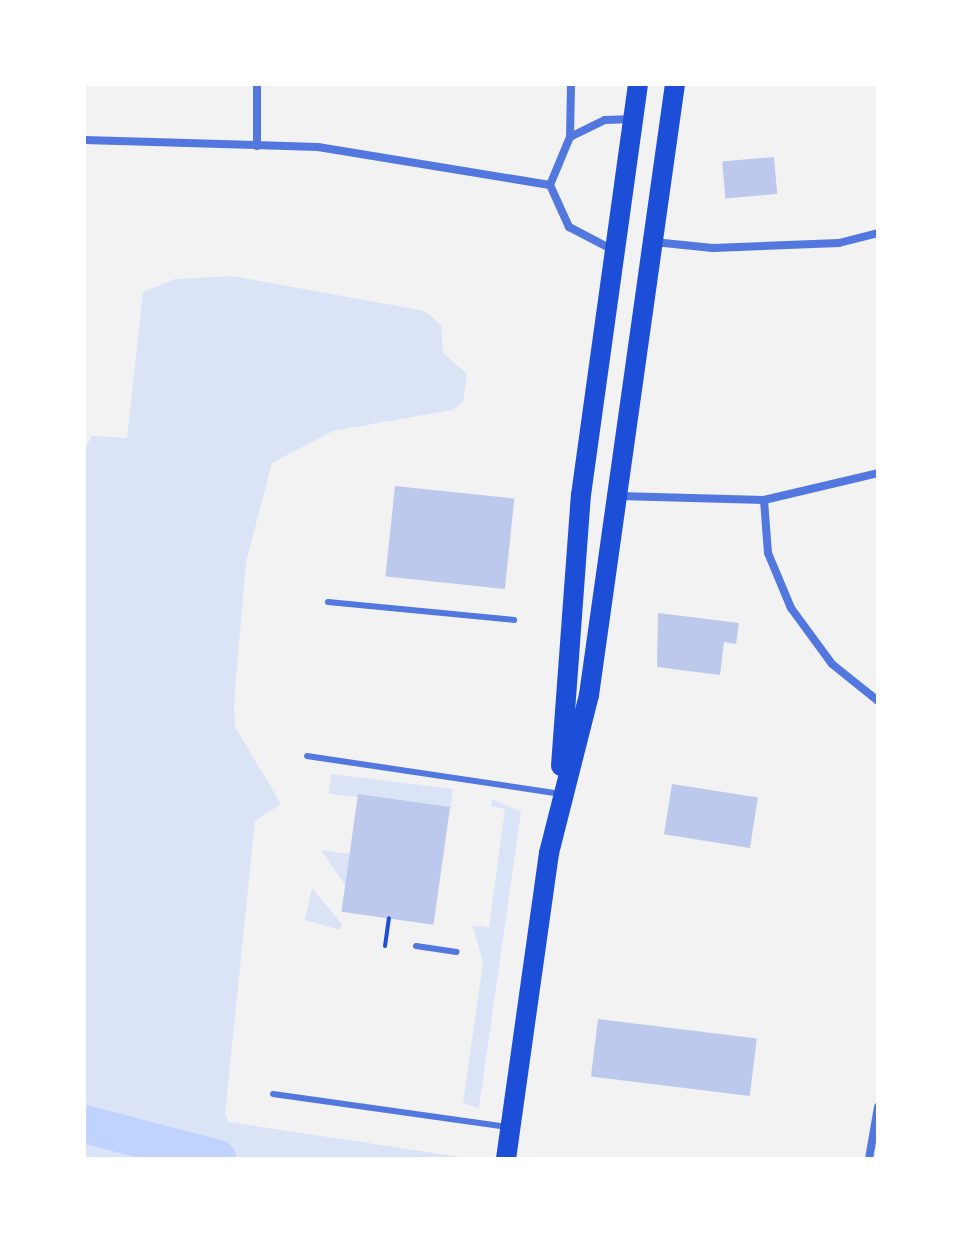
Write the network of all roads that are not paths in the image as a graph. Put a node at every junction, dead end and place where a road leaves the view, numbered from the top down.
1 (257, 84) edge
2 (571, 84) edge
3 (638, 84) edge
4 (675, 84) edge
5 (633, 119) junction
6 (570, 137) junction
7 (84, 140) edge
8 (257, 146) junction
9 (550, 185) junction
10 (878, 233) edge
11 (653, 242) junction
12 (615, 251) junction
13 (878, 473) edge
14 (619, 496) junction
15 (764, 500) junction
16 (328, 602) dead end
17 (514, 620) dead end
18 (878, 701) edge
19 (307, 756) dead end
20 (561, 794) junction
21 (416, 946) dead end
22 (457, 952) dead end
23 (273, 1094) dead end
24 (878, 1107) edge
25 (511, 1128) junction
26 (506, 1159) edge
27 (869, 1159) edge

1 - 8 street
2 - 6 street
3 - 5 main road
4 - 11 main road
5 - 6 street
5 - 12 main road
6 - 9 street
7 - 8 street
8 - 9 street
9 - 12 street
10 - 11 street
11 - 14 main road
12 - 20 main road
13 - 15 street
14 - 15 street
14 - 20 main road
15 - 18 street
16 - 17 lane
19 - 20 lane
20 - 25 main road
21 - 22 lane
23 - 25 lane
24 - 27 street
25 - 26 main road

